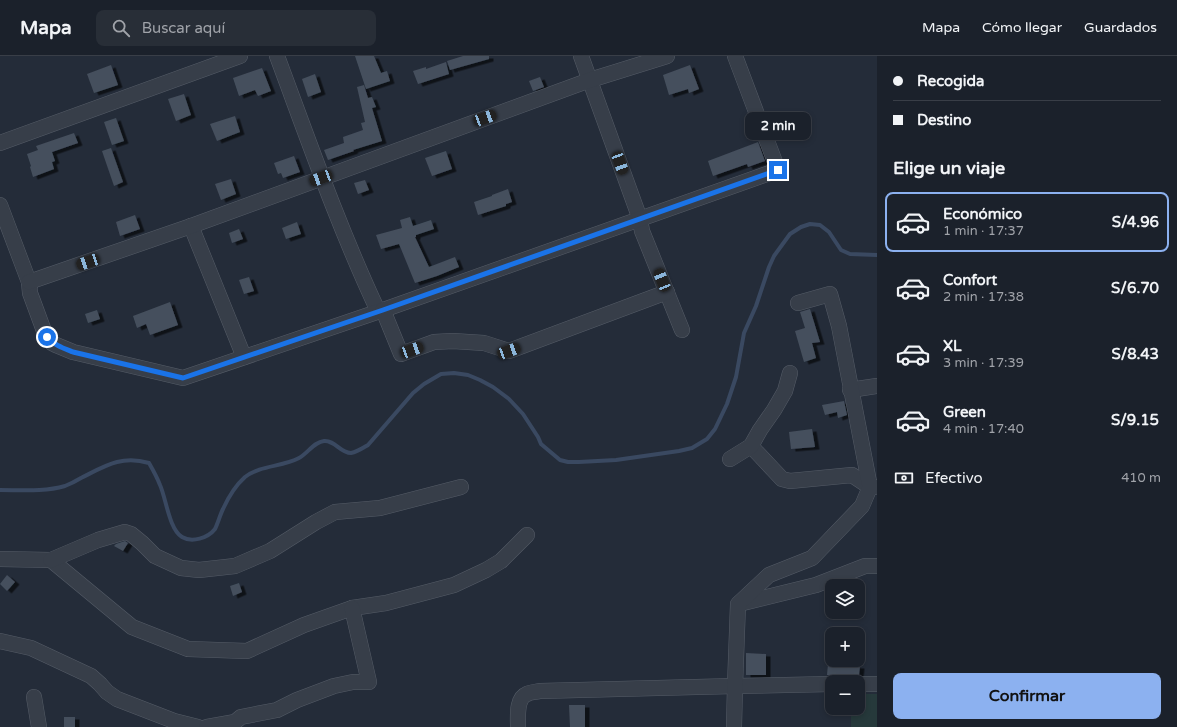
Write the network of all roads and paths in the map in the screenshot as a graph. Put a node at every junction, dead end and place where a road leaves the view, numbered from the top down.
1 (240, 56) edge
2 (278, 56) edge
3 (581, 56) edge
4 (667, 56) edge
5 (735, 56) edge
6 (590, 80) junction
7 (0, 143) edge
8 (321, 178) junction
9 (0, 205) edge
10 (640, 219) junction
11 (191, 226) junction
12 (29, 282) junction
13 (667, 292) junction
14 (798, 303) dead end
15 (381, 310) junction
16 (682, 330) dead end
17 (244, 357) junction
18 (790, 373) dead end
19 (877, 386) edge
20 (850, 390) junction
21 (751, 446) junction
22 (730, 459) dead end
23 (461, 487) dead end
24 (873, 487) edge
25 (527, 535) dead end
26 (0, 559) edge
27 (52, 560) junction
28 (877, 566) edge
29 (738, 604) junction
30 (352, 608) junction
31 (0, 641) edge
32 (825, 684) edge
33 (865, 684) edge
34 (877, 684) edge
35 (735, 686) junction
36 (34, 697) dead end
37 (39, 727) edge
38 (198, 727) edge
39 (207, 727) edge
40 (518, 727) edge
41 (734, 727) edge

1 - 7 street
2 - 8 street
3 - 6 street
4 - 6 street
5 - 10 street
6 - 8 street
6 - 10 street
8 - 11 street
8 - 15 street
9 - 12 street
10 - 13 street
10 - 15 street
11 - 12 street
11 - 17 street
12 - 17 street
13 - 15 street
13 - 16 street
14 - 20 street
15 - 17 street
18 - 21 street
19 - 20 street
20 - 24 street
21 - 22 street
21 - 24 street
23 - 27 street
24 - 29 street
25 - 30 street
26 - 27 street
27 - 30 street
28 - 29 street
29 - 35 street
30 - 39 street
31 - 38 street
32 - 35 street
33 - 34 street
35 - 40 street
35 - 41 street
36 - 37 street

